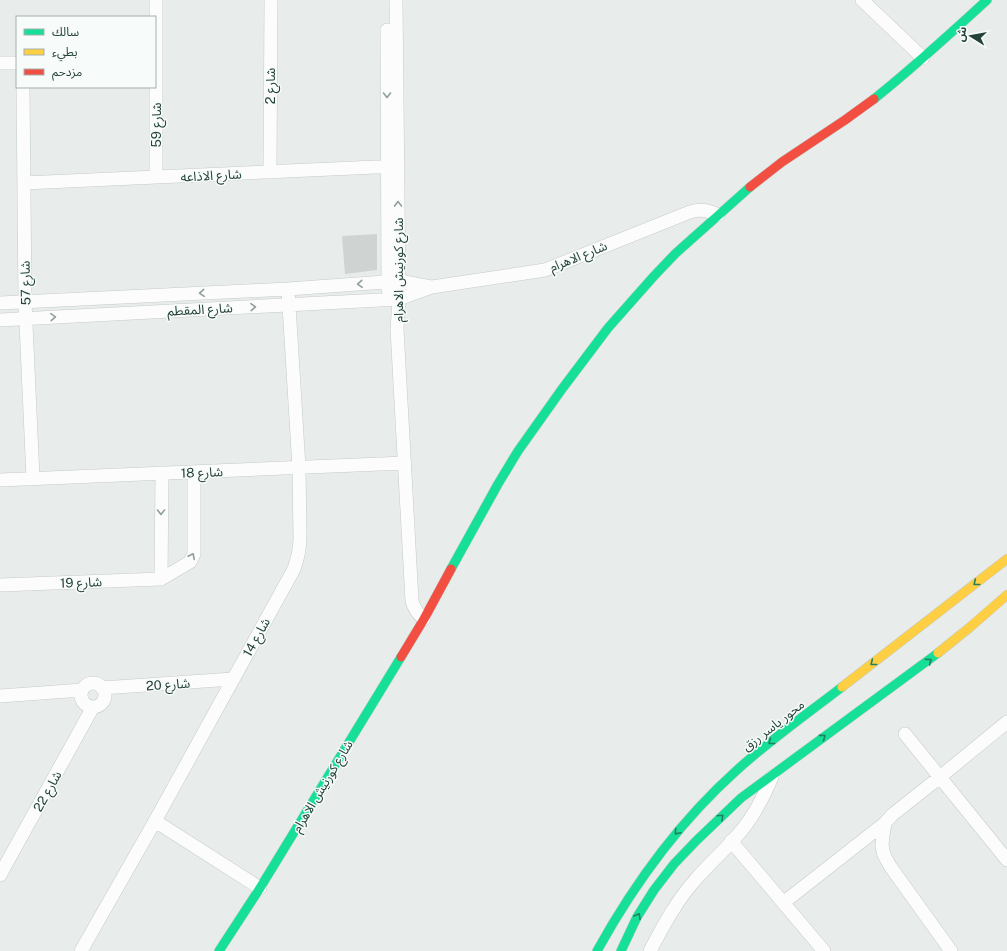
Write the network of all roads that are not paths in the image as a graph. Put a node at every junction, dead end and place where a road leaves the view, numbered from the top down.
1 (156, 0) edge
2 (271, 0) edge
3 (387, 0) edge
4 (396, 0) edge
5 (862, 0) edge
6 (987, 0) edge
7 (156, 16) edge
8 (923, 58) junction
9 (0, 63) edge
10 (16, 63) edge
11 (24, 88) edge
12 (155, 88) edge
13 (392, 166) junction
14 (270, 172) junction
15 (156, 177) junction
16 (24, 184) junction
17 (718, 215) junction
18 (393, 282) junction
19 (432, 287) junction
20 (288, 289) junction
21 (394, 299) junction
22 (25, 302) junction
23 (0, 303) edge
24 (290, 305) junction
25 (25, 318) junction
26 (0, 320) edge
27 (404, 463) junction
28 (299, 468) junction
29 (194, 472) junction
30 (162, 473) junction
31 (33, 478) junction
32 (0, 480) edge
33 (1007, 559) edge
34 (161, 579) junction
35 (0, 585) edge
36 (1007, 595) edge
37 (424, 619) junction
38 (233, 679) junction
39 (102, 688) junction
40 (82, 690) junction
41 (0, 696) edge
42 (93, 707) junction
43 (1007, 722) edge
44 (905, 734) dead end
45 (774, 773) junction
46 (940, 777) junction
47 (155, 821) junction
48 (885, 823) junction
49 (731, 841) junction
50 (1005, 852) edge
51 (0, 875) edge
52 (260, 888) junction
53 (783, 903) junction
54 (81, 951) edge
55 (219, 951) edge
56 (597, 951) edge
57 (621, 951) edge
58 (650, 951) edge
59 (824, 951) edge
60 (951, 951) edge

1 - 7 street, شارع 59
2 - 14 street, شارع 2
3 -> 13 street, شارع كورنيش الاهرام
4 - 13 street, شارع كورنيش الاهرام
5 - 8 street
6 - 8 street, شارع كورنيش الاهرام
8 - 17 street, شارع كورنيش الاهرام
9 - 10 street
11 - 16 street, شارع 57
12 - 15 street, شارع 59
13 - 14 street, شارع الاذاعه
13 - 18 street, شارع كورنيش الاهرام
14 - 15 street, شارع الاذاعه
15 - 16 street, شارع الاذاعه
16 - 22 street, شارع 57
17 - 19 street, شارع الاهرام
17 - 37 street, شارع كورنيش الاهرام
18 - 19 street, شارع الاهرام
18 -> 20 street, شارع المقطم
18 - 21 street, شارع كورنيش الاهرام
19 - 21 street, شارع الاهرام
20 -> 22 street, شارع المقطم
20 - 24 street, شارع 14
21 - 24 street, شارع المقطم
21 - 27 street, شارع كورنيش الاهرام
22 - 23 street, شارع المقطم
22 - 25 street, شارع 57
25 -> 24 street, شارع المقطم
24 - 28 street, شارع 14
25 - 26 street, شارع المقطم
25 - 31 street, شارع 57
27 - 28 street, شارع 18
27 - 37 street, شارع كورنيش الاهرام
28 - 29 street, شارع 18
28 - 38 street, شارع 14
29 - 30 street, شارع 18
34 -> 29 street, شارع 19
30 - 31 street, شارع 18
30 -> 34 street
31 - 32 street, شارع 18
33 -> 56 street, محور ياسر رزق
34 - 35 street, شارع 19
45 -> 36 street
37 - 52 street, شارع كورنيش الاهرام
38 - 39 street, شارع 20
38 - 47 street, شارع 14
39 - 40 street
39 - 42 street
40 - 41 street
40 - 42 street
42 - 51 street, شارع 22
43 - 46 street
44 - 46 street
45 - 49 street
57 -> 45 street
46 - 48 street
46 - 50 street
47 - 52 street
47 - 54 street, شارع 14
48 - 53 street
48 - 60 street
49 - 53 street
49 - 58 street
52 - 55 street, شارع كورنيش الاهرام
53 - 59 street

